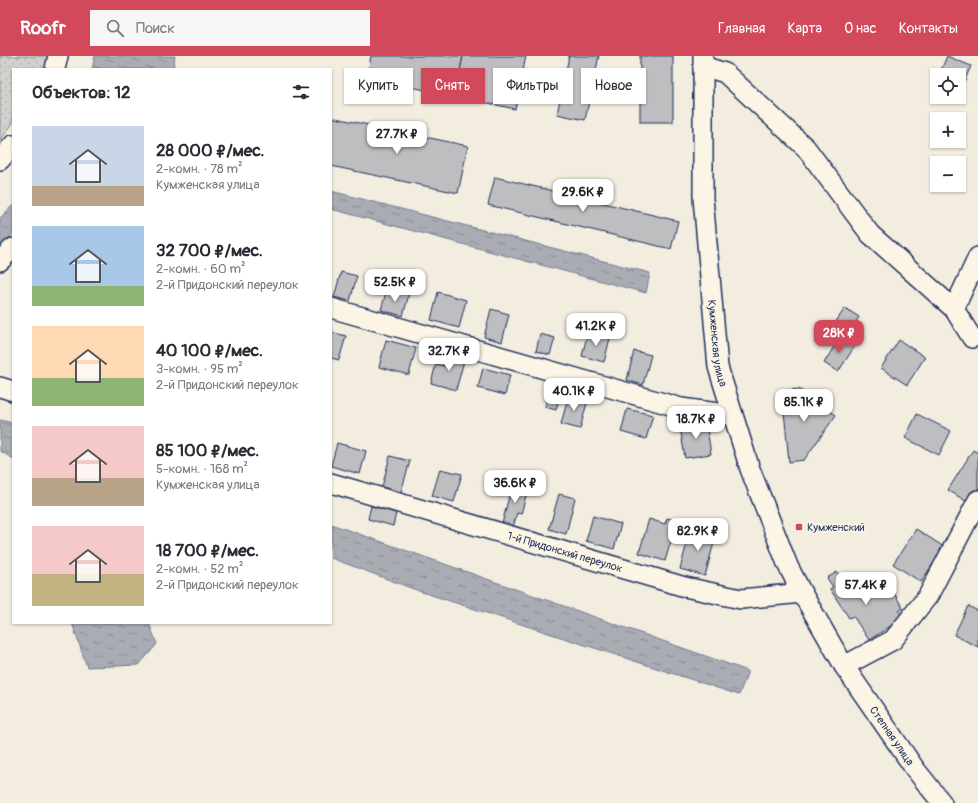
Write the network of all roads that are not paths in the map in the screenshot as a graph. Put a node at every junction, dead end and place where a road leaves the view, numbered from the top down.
1 (58, 56) edge
2 (703, 61) edge
3 (54, 68) edge
4 (12, 146) edge
5 (0, 160) edge
6 (12, 249) edge
7 (978, 258) edge
8 (0, 261) edge
9 (332, 308) edge
10 (954, 310) junction
11 (972, 338) dead end
12 (0, 387) edge
13 (12, 391) edge
14 (733, 415) junction
15 (332, 483) edge
16 (978, 500) edge
17 (802, 593) junction
18 (844, 666) junction
19 (942, 803) edge

1 - 3 street
2 - 10 street, Кумженская улица
2 - 14 street, Кумженская улица
4 - 5 street
6 - 8 street
7 - 10 street
9 - 14 street
10 - 11 street, Кумженская улица
12 - 13 street
14 - 17 street, Кумженская улица
15 - 17 street, 1-й Придонский переулок
16 - 18 street
17 - 18 street, Кумженская улица
18 - 19 street, Степная улица

